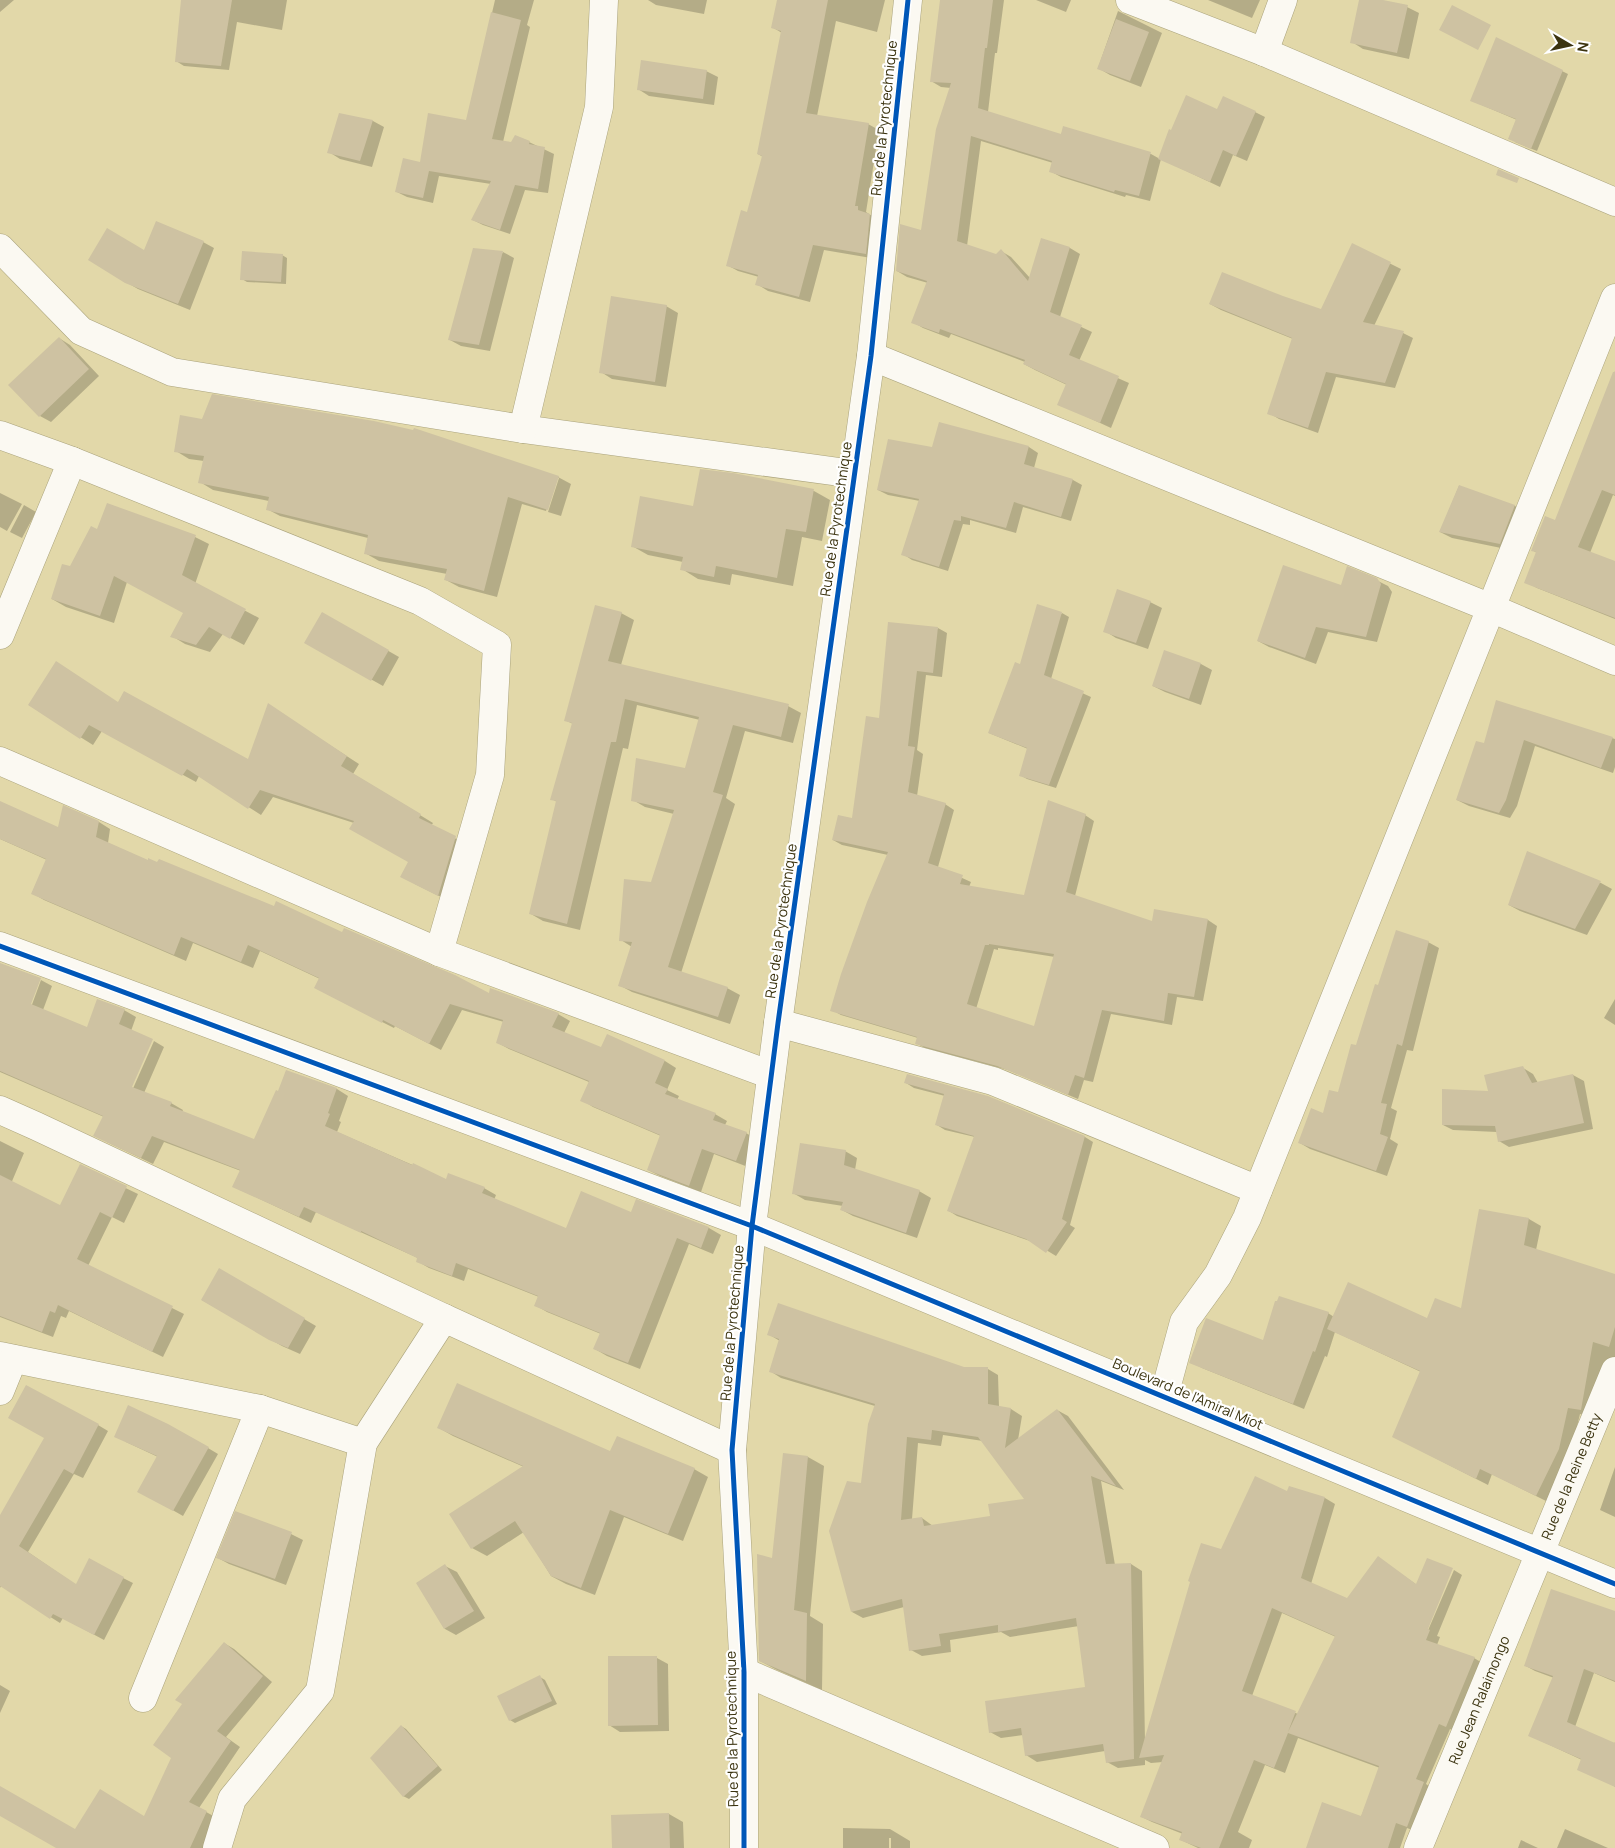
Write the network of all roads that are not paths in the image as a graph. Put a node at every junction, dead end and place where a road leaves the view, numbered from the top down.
1 (604, 0) edge
2 (908, 0) edge
3 (1130, 0) edge
4 (1283, 0) edge
5 (1264, 52) junction
6 (1615, 202) edge
7 (0, 248) edge
8 (1615, 298) edge
9 (871, 356) junction
10 (523, 429) junction
11 (0, 435) edge
12 (72, 461) junction
13 (854, 474) junction
14 (1491, 608) junction
15 (0, 635) edge
16 (1615, 661) edge
17 (0, 761) edge
18 (0, 946) edge
19 (439, 952) junction
20 (778, 1023) junction
21 (771, 1075) junction
22 (0, 1110) edge
23 (1258, 1190) junction
24 (752, 1226) junction
25 (444, 1318) junction
26 (7, 1358) edge
27 (1615, 1371) edge
28 (0, 1391) edge
29 (1164, 1396) junction
30 (260, 1408) junction
31 (363, 1442) junction
32 (732, 1450) junction
33 (1539, 1552) junction
34 (1615, 1584) edge
35 (744, 1672) junction
36 (143, 1698) dead end
37 (217, 1848) edge
38 (744, 1848) edge
39 (1155, 1848) edge
40 (1418, 1848) edge

1 - 10 street
2 - 9 street, Rue de la Pyrotechnique
3 - 5 street
4 - 5 street
5 - 6 street
7 - 10 street
8 - 14 street
9 - 13 street, Rue de la Pyrotechnique
9 - 14 street
10 - 13 street
11 - 12 street
12 - 15 street
12 - 19 street
13 - 20 street, Rue de la Pyrotechnique
14 - 16 street
14 - 23 street
17 - 19 street
18 - 24 street, Boulevard de l'Amiral Miot
19 - 21 street
20 - 21 street, Rue de la Pyrotechnique
20 - 23 street
21 - 24 street, Rue de la Pyrotechnique
22 - 25 street
23 - 29 street
24 - 29 street, Boulevard de l'Amiral Miot
24 - 32 street, Rue de la Pyrotechnique
25 - 31 street
25 - 32 street
26 - 28 street
26 - 30 street
27 - 33 street, Rue de la Reine Betty
29 - 33 street, Boulevard de l'Amiral Miot
30 - 31 street
30 - 36 street
31 - 37 street
32 - 35 street, Rue de la Pyrotechnique
33 - 34 street, Boulevard de l'Amiral Miot
33 - 40 street, Rue Jean Ralaimongo
35 - 38 street, Rue de la Pyrotechnique
35 - 39 street

